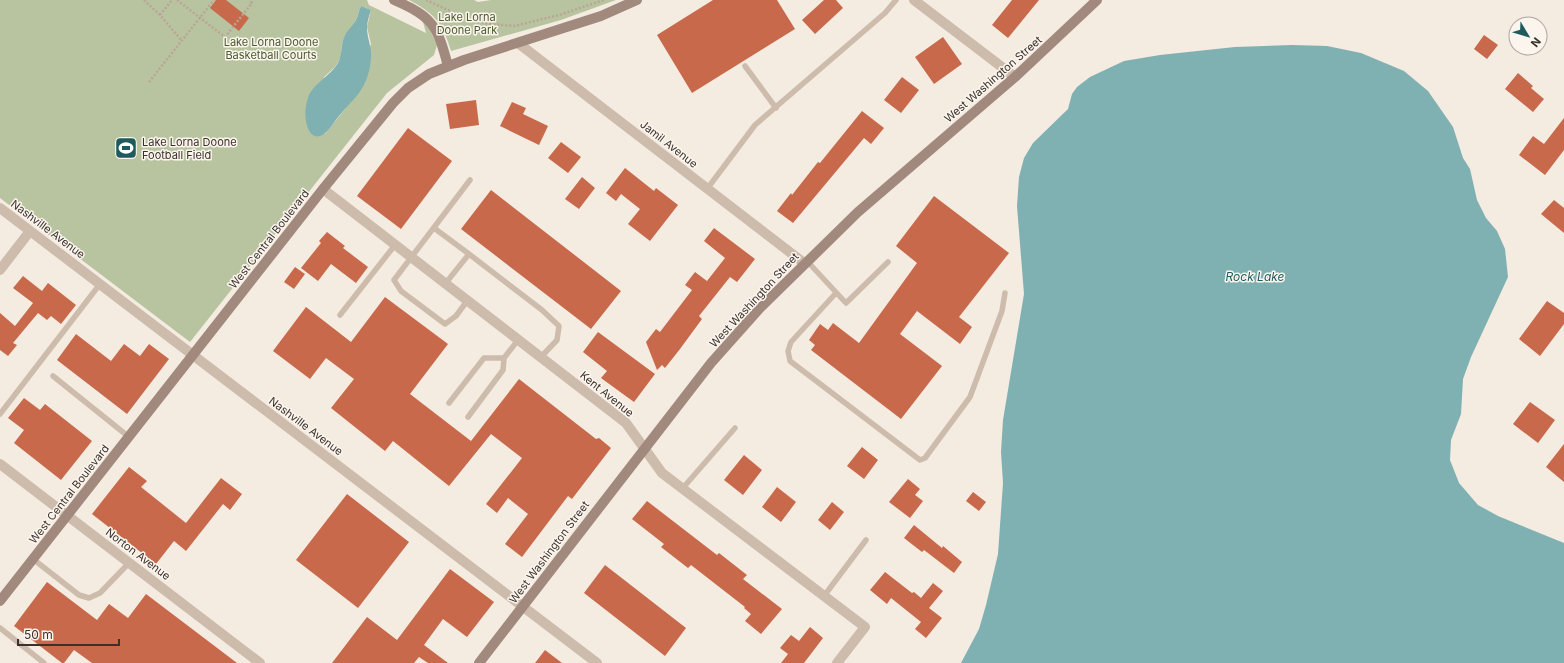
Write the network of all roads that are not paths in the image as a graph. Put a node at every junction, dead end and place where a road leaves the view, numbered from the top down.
1 (394, 0) edge
2 (637, 0) edge
3 (896, 0) edge
4 (914, 0) edge
5 (1097, 0) edge
6 (518, 43) junction
7 (448, 66) junction
8 (744, 66) dead end
9 (1015, 77) junction
10 (776, 108) junction
11 (470, 180) dead end
12 (323, 189) junction
13 (707, 189) junction
14 (0, 208) edge
15 (434, 228) junction
16 (30, 231) junction
17 (395, 245) junction
18 (469, 254) junction
19 (412, 258) junction
20 (806, 262) junction
21 (888, 262) dead end
22 (0, 270) edge
23 (100, 284) junction
24 (445, 284) junction
25 (836, 293) junction
26 (1005, 293) dead end
27 (467, 301) junction
28 (340, 315) dead end
29 (518, 340) junction
30 (194, 355) junction
31 (541, 357) junction
32 (504, 358) junction
33 (53, 376) dead end
34 (449, 403) dead end
35 (0, 414) edge
36 (468, 417) dead end
37 (735, 428) dead end
38 (129, 437) junction
39 (644, 448) junction
40 (0, 464) edge
41 (682, 489) junction
42 (68, 516) junction
43 (866, 540) dead end
44 (33, 559) junction
45 (129, 563) junction
46 (824, 596) junction
47 (0, 602) edge
48 (523, 606) junction
49 (0, 628) edge
50 (44, 663) edge
51 (260, 663) edge
52 (479, 663) edge
53 (597, 663) edge
54 (837, 663) edge

1 - 7 street
2 - 6 street, West Central Boulevard
3 - 10 lane
4 - 9 street
5 - 9 street, West Washington Street
6 - 7 street, West Central Boulevard
6 - 13 street, Jamil Avenue
7 - 12 street, West Central Boulevard
8 - 10 lane
9 - 20 street, West Washington Street
10 - 13 lane
11 - 15 lane
12 - 17 street, Kent Avenue
12 - 30 street, West Central Boulevard
13 - 20 street, Jamil Avenue
14 - 16 street, Nashville Avenue
15 - 18 lane
15 - 19 lane
16 - 22 street
16 - 23 street, Nashville Avenue
17 - 19 street, Kent Avenue
17 - 28 lane
18 - 24 lane
18 - 31 lane
19 - 24 street, Kent Avenue
19 - 27 lane
20 - 25 lane
20 - 39 street, West Washington Street
21 - 25 lane
23 - 30 street, Nashville Avenue
23 - 35 lane
24 - 27 street, Kent Avenue
25 - 26 lane
27 - 29 street, Kent Avenue
29 - 31 street, Kent Avenue
29 - 32 lane
30 - 38 street, West Central Boulevard
30 - 48 street, Nashville Avenue
31 - 39 street, Kent Avenue
32 - 34 lane
32 - 36 lane
33 - 38 lane
37 - 41 lane
38 - 42 street, West Central Boulevard
39 - 41 street, Kent Avenue
39 - 48 street, West Washington Street
40 - 42 street, Norton Avenue
41 - 46 street, Kent Avenue
42 - 44 street, West Central Boulevard
42 - 45 street, Norton Avenue
43 - 46 lane
44 - 45 lane
44 - 47 street, West Central Boulevard
45 - 51 street, Norton Avenue
46 - 54 street, Kent Avenue
48 - 52 street, West Washington Street
48 - 53 street, Nashville Avenue
49 - 50 lane

